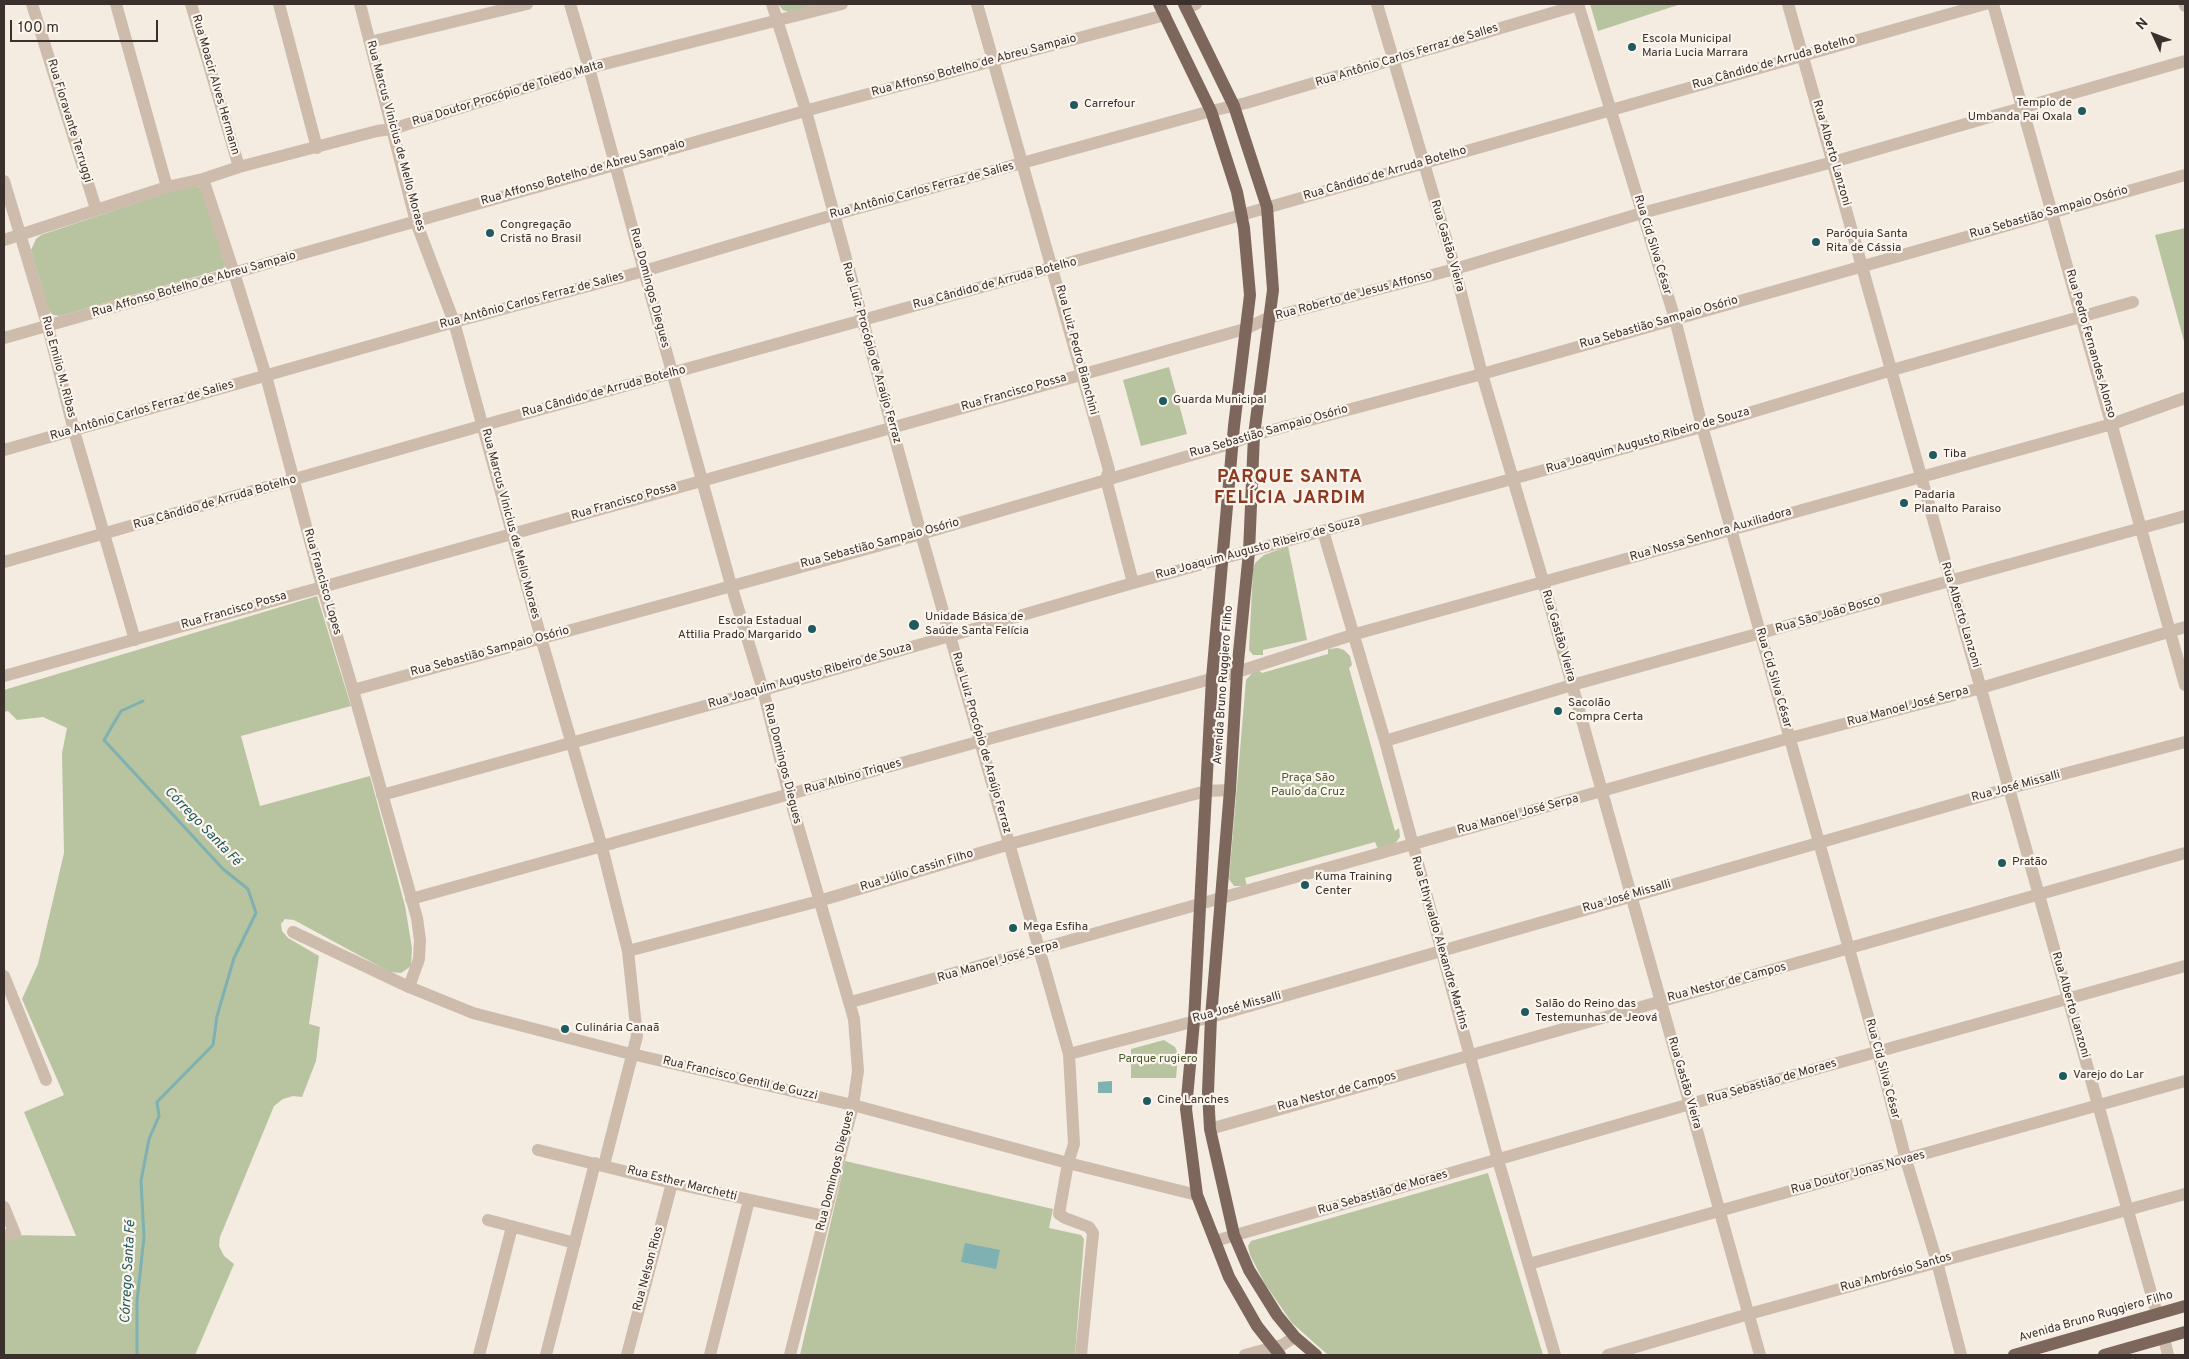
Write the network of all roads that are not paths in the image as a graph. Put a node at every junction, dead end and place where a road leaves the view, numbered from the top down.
1 (32, 4) edge
2 (116, 4) edge
3 (191, 4) edge
4 (279, 4) edge
5 (360, 4) edge
6 (527, 4) edge
7 (570, 4) edge
8 (772, 4) edge
9 (842, 4) edge
10 (977, 4) edge
11 (1377, 4) edge
12 (1579, 4) edge
13 (1788, 4) edge
14 (1985, 4) edge
15 (1993, 4) edge
16 (1189, 5) edge
17 (1162, 10) edge
18 (778, 21) junction
19 (370, 42) junction
20 (1802, 55) junction
21 (994, 59) junction
22 (1394, 61) junction
23 (2185, 61) edge
24 (590, 68) junction
25 (1234, 106) junction
26 (2023, 107) junction
27 (1611, 110) junction
28 (806, 111) junction
29 (1211, 111) junction
30 (392, 129) junction
31 (317, 148) junction
32 (1833, 162) junction
33 (1022, 163) junction
34 (615, 164) junction
35 (1424, 164) junction
36 (239, 167) junction
37 (2185, 175) edge
38 (203, 179) junction
39 (4, 181) edge
40 (167, 187) junction
41 (1268, 207) junction
42 (96, 209) junction
43 (2053, 211) junction
44 (1642, 214) junction
45 (833, 215) junction
46 (1242, 215) junction
47 (416, 222) junction
48 (19, 235) junction
49 (4, 240) edge
50 (1863, 266) junction
51 (1053, 268) junction
52 (1455, 269) junction
53 (644, 271) junction
54 (234, 273) junction
55 (2133, 302) dead end
56 (1268, 318) junction
57 (1675, 318) junction
58 (2082, 318) junction
59 (862, 321) junction
60 (454, 322) junction
61 (48, 327) junction
62 (1245, 329) junction
63 (4, 338) edge
64 (1892, 370) junction
65 (1081, 373) junction
66 (673, 374) junction
67 (1482, 374) junction
68 (266, 376) junction
69 (2185, 398) edge
70 (2112, 424) junction
71 (484, 425) junction
72 (1702, 426) junction
73 (893, 428) junction
74 (74, 432) junction
75 (1254, 435) junction
76 (1233, 443) junction
77 (4, 450) edge
78 (1920, 478) junction
79 (1106, 479) junction
80 (1512, 479) junction
81 (702, 480) junction
82 (293, 481) junction
83 (2185, 516) edge
84 (1732, 528) junction
85 (2141, 528) junction
86 (1323, 532) junction
87 (513, 533) junction
88 (921, 534) junction
89 (105, 535) junction
90 (1249, 552) junction
91 (1224, 558) junction
92 (4, 562) edge
93 (1543, 581) junction
94 (1950, 581) junction
95 (1133, 583) junction
96 (731, 585) junction
97 (322, 586) junction
98 (2185, 627) edge
99 (2172, 631) junction
100 (1352, 634) junction
101 (1760, 634) junction
102 (950, 636) junction
103 (541, 638) junction
104 (135, 640) junction
105 (1237, 672) junction
106 (4, 676) edge
107 (1212, 678) junction
108 (1572, 684) junction
109 (2185, 685) edge
110 (1981, 688) junction
111 (353, 690) junction
112 (763, 690) junction
113 (1790, 738) junction
114 (981, 741) junction
115 (1385, 741) junction
116 (573, 742) junction
117 (2185, 742) edge
118 (2010, 788) junction
119 (1230, 790) junction
120 (1206, 791) junction
121 (1601, 792) junction
122 (382, 795) junction
123 (789, 795) junction
124 (1010, 844) junction
125 (1412, 844) junction
126 (1819, 844) junction
127 (602, 847) junction
128 (2185, 853) edge
129 (1630, 896) junction
130 (2038, 896) junction
131 (411, 899) junction
132 (1221, 899) junction
133 (819, 901) junction
134 (1200, 905) junction
135 (293, 932) dead end
136 (1848, 949) junction
137 (1039, 950) junction
138 (1441, 951) junction
139 (628, 952) junction
140 (2185, 966) edge
141 (4, 976) edge
142 (409, 987) junction
143 (2069, 999) junction
144 (1661, 1000) junction
145 (850, 1002) junction
146 (1211, 1017) junction
147 (1194, 1021) junction
148 (1878, 1052) junction
149 (634, 1054) junction
150 (1069, 1054) junction
151 (1470, 1056) junction
152 (46, 1080) dead end
153 (2185, 1081) edge
154 (1690, 1104) junction
155 (853, 1105) junction
156 (2097, 1105) junction
157 (1210, 1129) junction
158 (538, 1150) dead end
159 (1498, 1160) junction
160 (1906, 1160) junction
161 (1068, 1162) junction
162 (600, 1164) junction
163 (672, 1182) junction
164 (2185, 1194) edge
165 (1198, 1195) junction
166 (749, 1200) junction
167 (4, 1207) edge
168 (1720, 1210) junction
169 (2127, 1210) junction
170 (825, 1216) junction
171 (488, 1220) dead end
172 (512, 1227) junction
173 (9, 1235) edge
174 (1234, 1235) junction
175 (1215, 1241) junction
176 (575, 1243) junction
177 (1937, 1262) junction
178 (1530, 1264) junction
179 (2185, 1306) edge
180 (1749, 1314) junction
181 (2157, 1314) junction
182 (2185, 1332) edge
183 (1295, 1337) junction
184 (2164, 1338) junction
185 (1276, 1352) edge
186 (479, 1355) edge
187 (546, 1355) edge
188 (627, 1355) edge
189 (710, 1355) edge
190 (790, 1355) edge
191 (1081, 1355) edge
192 (1245, 1355) edge
193 (1316, 1355) edge
194 (1555, 1355) edge
195 (1608, 1355) edge
196 (1760, 1355) edge
197 (1961, 1355) edge
198 (2014, 1355) edge
199 (2104, 1355) edge
200 (2168, 1355) edge

1 - 42 street, Rua Fioravante Terruggi
2 - 40 street
3 - 36 street, Rua Moacir Alves Hermann
4 - 31 street
5 - 19 street, Rua Marcus Vinicius de Mello Moraes
6 - 19 street
7 - 24 street, Rua Domingos Diegues
8 - 18 street, Rua Luiz Procópio de Araújo Ferraz
9 - 18 street, Rua Doutor Procópio de Toledo Malta
10 - 21 street, Rua Luiz Pedro Bianchini
11 - 22 street, Rua Gastão Vieira
12 - 22 street, Rua Antônio Carlos Ferraz de Salles
12 - 27 street, Rua Cid Silva César
13 - 20 street, Rua Alberto Lanzoni
14 - 20 street, Rua Cândido de Arruda Botelho
15 - 26 street, Rua Pedro Fernandes Alonso
16 - 25 main road, Avenida Bruno Ruggiero Filho
17 - 21 street, Rua Affonso Botelho de Abreu Sampaio
17 - 29 main road, Avenida Bruno Ruggiero Filho
18 - 24 street, Rua Doutor Procópio de Toledo Malta
18 - 28 street, Rua Luiz Procópio de Araújo Ferraz
19 - 30 street, Rua Marcus Vinicius de Mello Moraes
20 - 27 street, Rua Cândido de Arruda Botelho
20 - 32 street, Rua Alberto Lanzoni
21 - 28 street, Rua Affonso Botelho de Abreu Sampaio
21 - 33 street, Rua Luiz Pedro Bianchini
22 - 25 street, Rua Antônio Carlos Ferraz de Salles
22 - 35 street, Rua Gastão Vieira
23 - 26 street, Rua Roberto de Jesus Affonso
24 - 30 street, Rua Doutor Procópio de Toledo Malta
24 - 34 street, Rua Domingos Diegues
25 - 29 street, Rua Antônio Carlos Ferraz de Salies
25 - 41 main road, Avenida Bruno Ruggiero Filho
26 - 32 street, Rua Roberto de Jesus Affonso
26 - 43 street, Rua Pedro Fernandes Alonso
27 - 35 street, Rua Cândido de Arruda Botelho
27 - 44 street, Rua Cid Silva César
28 - 34 street, Rua Affonso Botelho de Abreu Sampaio
28 - 45 street, Rua Luiz Procópio de Araújo Ferraz
29 - 33 street, Rua Antônio Carlos Ferraz de Salies
29 - 46 main road, Avenida Bruno Ruggiero Filho
30 - 31 street, Rua Doutor Procópio de Toledo Malta
30 - 47 street, Rua Marcus Vinicius de Mello Moraes
31 - 36 street, Rua Doutor Procópio de Toledo Malta
32 - 44 street, Rua Roberto de Jesus Affonso
32 - 50 street, Rua Alberto Lanzoni
33 - 45 street, Rua Antônio Carlos Ferraz de Salies
33 - 51 street, Rua Luiz Pedro Bianchini
34 - 47 street, Rua Affonso Botelho de Abreu Sampaio
34 - 53 street, Rua Domingos Diegues
35 - 41 street, Rua Cândido de Arruda Botelho
35 - 52 street, Rua Gastão Vieira
36 - 38 street, Rua Doutor Procópio de Toledo Malta
37 - 43 street, Rua Sebastião Sampaio Osório
38 - 40 street, Rua Doutor Procópio de Toledo Malta
38 - 54 street, Rua Francisco Lopes
39 - 48 street, Rua Emilio M. Ribas
40 - 42 street, Rua Doutor Procópio de Toledo Malta
41 - 46 street, Rua Cândido de Arruda Botelho
41 - 56 main road, Avenida Bruno Ruggiero Filho
42 - 48 street, Rua Doutor Procópio de Toledo Malta
43 - 50 street, Rua Sebastião Sampaio Osório
43 - 58 street, Rua Pedro Fernandes Alonso
44 - 52 street, Rua Roberto de Jesus Affonso
44 - 57 street, Rua Cid Silva César
45 - 53 street, Rua Antônio Carlos Ferraz de Salies
45 - 59 street, Rua Luiz Procópio de Araújo Ferraz
46 - 51 street, Rua Cândido de Arruda Botelho
46 - 62 main road, Avenida Bruno Ruggiero Filho
47 - 54 street, Rua Affonso Botelho de Abreu Sampaio
47 - 60 street, Rua Marcus Vinicius de Mello Moraes
48 - 49 street, Rua Doutor Procópio de Toledo Malta
48 - 61 street, Rua Emilio M. Ribas
50 - 57 street, Rua Sebastião Sampaio Osório
50 - 64 street, Rua Alberto Lanzoni
51 - 59 street, Rua Cândido de Arruda Botelho
51 - 65 street, Rua Luiz Pedro Bianchini
52 - 56 street, Rua Roberto de Jesus Affonso
52 - 67 street, Rua Gastão Vieira
53 - 60 street, Rua Antônio Carlos Ferraz de Salies
53 - 66 street, Rua Domingos Diegues
54 - 61 street, Rua Affonso Botelho de Abreu Sampaio
54 - 68 street, Rua Francisco Lopes
55 - 58 street, Rua Joaquim Augusto Ribeiro de Souza
56 - 62 street, Rua Roberto de Jesus Affonso
56 - 75 main road, Avenida Bruno Ruggiero Filho
57 - 67 street, Rua Sebastião Sampaio Osório
57 - 72 street, Rua Cid Silva César
58 - 64 street, Rua Joaquim Augusto Ribeiro de Souza
58 - 70 street, Rua Pedro Fernandes Alonso
59 - 66 street, Rua Cândido de Arruda Botelho
59 - 73 street, Rua Luiz Procópio de Araújo Ferraz
60 - 68 street, Rua Antônio Carlos Ferraz de Salies
60 - 71 street, Rua Marcus Vinicius de Mello Moraes
61 - 63 street, Rua Affonso Botelho de Abreu Sampaio
61 - 74 street, Rua Emilio M. Ribas
62 - 65 street, Rua Francisco Possa
62 - 76 main road, Avenida Bruno Ruggiero Filho
64 - 72 street, Rua Joaquim Augusto Ribeiro de Souza
64 - 78 street, Rua Alberto Lanzoni
65 - 73 street, Rua Francisco Possa
65 - 79 street, Rua Luiz Pedro Bianchini
66 - 71 street, Rua Cândido de Arruda Botelho
66 - 81 street, Rua Domingos Diegues
67 - 75 street, Rua Sebastião Sampaio Osório
67 - 80 street, Rua Gastão Vieira
68 - 74 street, Rua Antônio Carlos Ferraz de Salies
68 - 82 street, Rua Francisco Lopes
69 - 70 street, Rua Nossa Senhora Auxiliadora
70 - 78 street, Rua Nossa Senhora Auxiliadora
70 - 85 street, Rua Pedro Fernandes Alonso
71 - 82 street, Rua Cândido de Arruda Botelho
71 - 87 street, Rua Marcus Vinicius de Mello Moraes
72 - 80 street, Rua Joaquim Augusto Ribeiro de Souza
72 - 84 street, Rua Cid Silva César
73 - 81 street, Rua Francisco Possa
73 - 88 street, Rua Luiz Procópio de Araújo Ferraz
74 - 77 street, Rua Antônio Carlos Ferraz de Salies
74 - 89 street, Rua Emilio M. Ribas
75 - 76 street, Rua Sebastião Sampaio Osório
75 - 90 main road, Avenida Bruno Ruggiero Filho
76 - 79 street, Rua Sebastião Sampaio Osório
76 - 91 main road, Avenida Bruno Ruggiero Filho
78 - 84 street, Rua Nossa Senhora Auxiliadora
78 - 94 street, Rua Alberto Lanzoni
79 - 88 street, Rua Sebastião Sampaio Osório
79 - 95 street, Rua Luiz Pedro Bianchini
80 - 86 street, Rua Joaquim Augusto Ribeiro de Souza
80 - 93 street, Rua Gastão Vieira
81 - 87 street, Rua Francisco Possa
81 - 96 street, Rua Domingos Diegues
82 - 89 street, Rua Cândido de Arruda Botelho
82 - 97 street, Rua Francisco Lopes
83 - 85 street, Rua São João Bosco
84 - 93 street, Rua Nossa Senhora Auxiliadora
84 - 101 street, Rua Cid Silva César
85 - 94 street, Rua São João Bosco
85 - 99 street, Rua Pedro Fernandes Alonso
86 - 90 street, Rua Joaquim Augusto Ribeiro de Souza
86 - 100 street, Rua Ethywaldo Alexandre Martins
87 - 97 street, Rua Francisco Possa
87 - 103 street, Rua Marcus Vinicius de Mello Moraes
88 - 96 street, Rua Sebastião Sampaio Osório
88 - 102 street, Rua Luiz Procópio de Araújo Ferraz
89 - 92 street, Rua Cândido de Arruda Botelho
89 - 104 street, Rua Emilio M. Ribas
90 - 91 street, Rua Joaquim Augusto Ribeiro de Souza
90 - 105 main road, Avenida Bruno Ruggiero Filho
91 - 95 street, Rua Joaquim Augusto Ribeiro de Souza
91 - 107 main road, Avenida Bruno Ruggiero Filho
93 - 100 street, Rua Nossa Senhora Auxiliadora
93 - 108 street, Rua Gastão Vieira
94 - 101 street, Rua São João Bosco
94 - 110 street, Rua Alberto Lanzoni
95 - 102 street, Rua Joaquim Augusto Ribeiro de Souza
96 - 103 street, Rua Sebastião Sampaio Osório
96 - 112 street, Rua Domingos Diegues
97 - 104 street, Rua Francisco Possa
97 - 111 street, Rua Francisco Lopes
98 - 99 street, Rua Manoel José Serpa
99 - 109 street, Rua Pedro Fernandes Alonso
99 - 110 street, Rua Manoel José Serpa
100 - 105 street, Rua Nossa Senhora Auxiliadora
100 - 115 street, Rua Ethywaldo Alexandre Martins
101 - 108 street, Rua São João Bosco
101 - 113 street, Rua Cid Silva César
102 - 112 street, Rua Joaquim Augusto Ribeiro de Souza
102 - 114 street, Rua Luiz Procópio de Araújo Ferraz
103 - 111 street, Rua Sebastião Sampaio Osório
103 - 116 street, Rua Marcus Vinicius de Mello Moraes
104 - 106 street, Rua Francisco Possa
105 - 107 street, Rua Albino Triques
105 - 119 main road, Avenida Bruno Ruggiero Filho
107 - 114 street, Rua Albino Triques
107 - 120 main road, Avenida Bruno Ruggiero Filho
108 - 115 street, Rua São João Bosco
108 - 121 street, Rua Gastão Vieira
110 - 113 street, Rua Manoel José Serpa
110 - 118 street, Rua Alberto Lanzoni
111 - 122 street, Rua Francisco Lopes
112 - 116 street, Rua Joaquim Augusto Ribeiro de Souza
112 - 123 street, Rua Domingos Diegues
113 - 121 street, Rua Manoel José Serpa
113 - 126 street, Rua Cid Silva César
114 - 123 street, Rua Albino Triques
114 - 124 street, Rua Luiz Procópio de Araújo Ferraz
115 - 125 street, Rua Ethywaldo Alexandre Martins
116 - 122 street, Rua Joaquim Augusto Ribeiro de Souza
116 - 127 street, Rua Marcus Vinicius de Mello Moraes
117 - 118 street, Rua José Missalli
118 - 126 street, Rua José Missalli
118 - 130 street, Rua Alberto Lanzoni
119 - 120 street, Rua Júlio Cassin Filho
119 - 132 main road, Avenida Bruno Ruggiero Filho
120 - 124 street, Rua Júlio Cassin Filho
120 - 134 main road, Avenida Bruno Ruggiero Filho
121 - 125 street, Rua Manoel José Serpa
121 - 129 street, Rua Gastão Vieira
122 - 131 street, Rua Francisco Lopes
123 - 127 street, Rua Albino Triques
123 - 133 street, Rua Domingos Diegues
124 - 133 street, Rua Júlio Cassin Filho
124 - 137 street, Rua Luiz Procópio de Araújo Ferraz
125 - 132 street, Rua Manoel José Serpa
125 - 138 street, Rua Ethywaldo Alexandre Martins
126 - 129 street, Rua José Missalli
126 - 136 street, Rua Cid Silva César
127 - 131 street, Rua Albino Triques
127 - 139 street, Rua Marcus Vinicius de Mello Moraes
128 - 130 street, Rua Nestor de Campos
129 - 138 street, Rua José Missalli
129 - 144 street, Rua Gastão Vieira
130 - 136 street, Rua Nestor de Campos
130 - 143 street, Rua Alberto Lanzoni
131 - 142 street, Rua Francisco Lopes
132 - 134 street, Rua Manoel José Serpa
132 - 146 main road, Avenida Bruno Ruggiero Filho
133 - 139 street, Rua Júlio Cassin Filho
133 - 145 street, Rua Domingos Diegues
134 - 137 street, Rua Manoel José Serpa
134 - 147 main road, Avenida Bruno Ruggiero Filho
135 - 142 street, Rua Francisco Gentil de Guzzi
136 - 144 street, Rua Nestor de Campos
136 - 148 street, Rua Cid Silva César
137 - 145 street, Rua Manoel José Serpa
137 - 150 street, Rua Luiz Procópio de Araújo Ferraz
138 - 146 street, Rua José Missalli
138 - 151 street, Rua Ethywaldo Alexandre Martins
139 - 149 street, Rua Marcus Vinicius de Mello Moraes
140 - 143 street, Rua Sebastião de Moraes
141 - 152 street
142 - 149 street, Rua Francisco Gentil de Guzzi
143 - 148 street, Rua Sebastião de Moraes
143 - 156 street, Rua Alberto Lanzoni
144 - 151 street, Rua Nestor de Campos
144 - 154 street, Rua Gastão Vieira
145 - 155 street, Rua Domingos Diegues
146 - 147 street, Rua José Missalli
146 - 157 main road, Avenida Bruno Ruggiero Filho
147 - 150 street, Rua José Missalli
147 - 165 main road, Avenida Bruno Ruggiero Filho
148 - 154 street, Rua Sebastião de Moraes
148 - 160 street, Rua Cid Silva César
149 - 155 street, Rua Francisco Gentil de Guzzi
149 - 162 street, Rua Marcus Vinicius de Mello Moraes
150 - 161 street, Rua Luiz Procópio de Araújo Ferraz
151 - 157 street, Rua Nestor de Campos
151 - 159 street, Rua Ethywaldo Alexandre Martins
153 - 156 street, Rua Doutor Jonas Novaes
154 - 159 street, Rua Sebastião de Moraes
154 - 168 street, Rua Gastão Vieira
155 - 161 street, Rua Francisco Gentil de Guzzi
155 - 170 street, Rua Domingos Diegues
156 - 160 street, Rua Doutor Jonas Novaes
156 - 169 street, Rua Alberto Lanzoni
157 - 174 main road, Avenida Bruno Ruggiero Filho
158 - 162 street, Rua Esther Marchetti
159 - 174 street, Rua Sebastião de Moraes
159 - 178 street, Rua Ethywaldo Alexandre Martins
160 - 168 street, Rua Doutor Jonas Novaes
160 - 177 street, Rua Cid Silva César
161 - 165 street, Rua Francisco Gentil de Guzzi
161 - 191 street, Rua Luiz Procópio de Araújo Ferraz
162 - 163 street, Rua Esther Marchetti
162 - 176 street, Rua Marcus Vinicius de Mello Moraes
163 - 166 street, Rua Esther Marchetti
163 - 188 street, Rua Nelson Rios
164 - 169 street, Rua Ambrósio Santos
165 - 175 main road, Avenida Bruno Ruggiero Filho
166 - 170 street, Rua Esther Marchetti
166 - 189 street
167 - 173 street
168 - 178 street, Rua Doutor Jonas Novaes
168 - 180 street, Rua Gastão Vieira
169 - 177 street, Rua Ambrósio Santos
169 - 181 street, Rua Alberto Lanzoni
170 - 190 street, Rua Domingos Diegues
171 - 172 street
172 - 176 street
172 - 186 street
174 - 175 street, Rua Sebastião de Moraes
174 - 183 main road, Avenida Bruno Ruggiero Filho
175 - 185 main road, Avenida Bruno Ruggiero Filho
176 - 187 street, Rua Marcus Vinicius de Mello Moraes
177 - 180 street, Rua Ambrósio Santos
177 - 197 street, Rua Cid Silva César
178 - 194 street, Rua Ethywaldo Alexandre Martins
179 - 181 main road, Avenida Bruno Ruggiero Filho
180 - 195 street, Rua Ambrósio Santos
180 - 196 street, Rua Gastão Vieira
181 - 198 main road, Avenida Bruno Ruggiero Filho
182 - 184 main road
183 - 185 street
183 - 193 main road, Avenida Bruno Ruggiero Filho
184 - 199 main road
184 - 200 street
185 - 192 street

